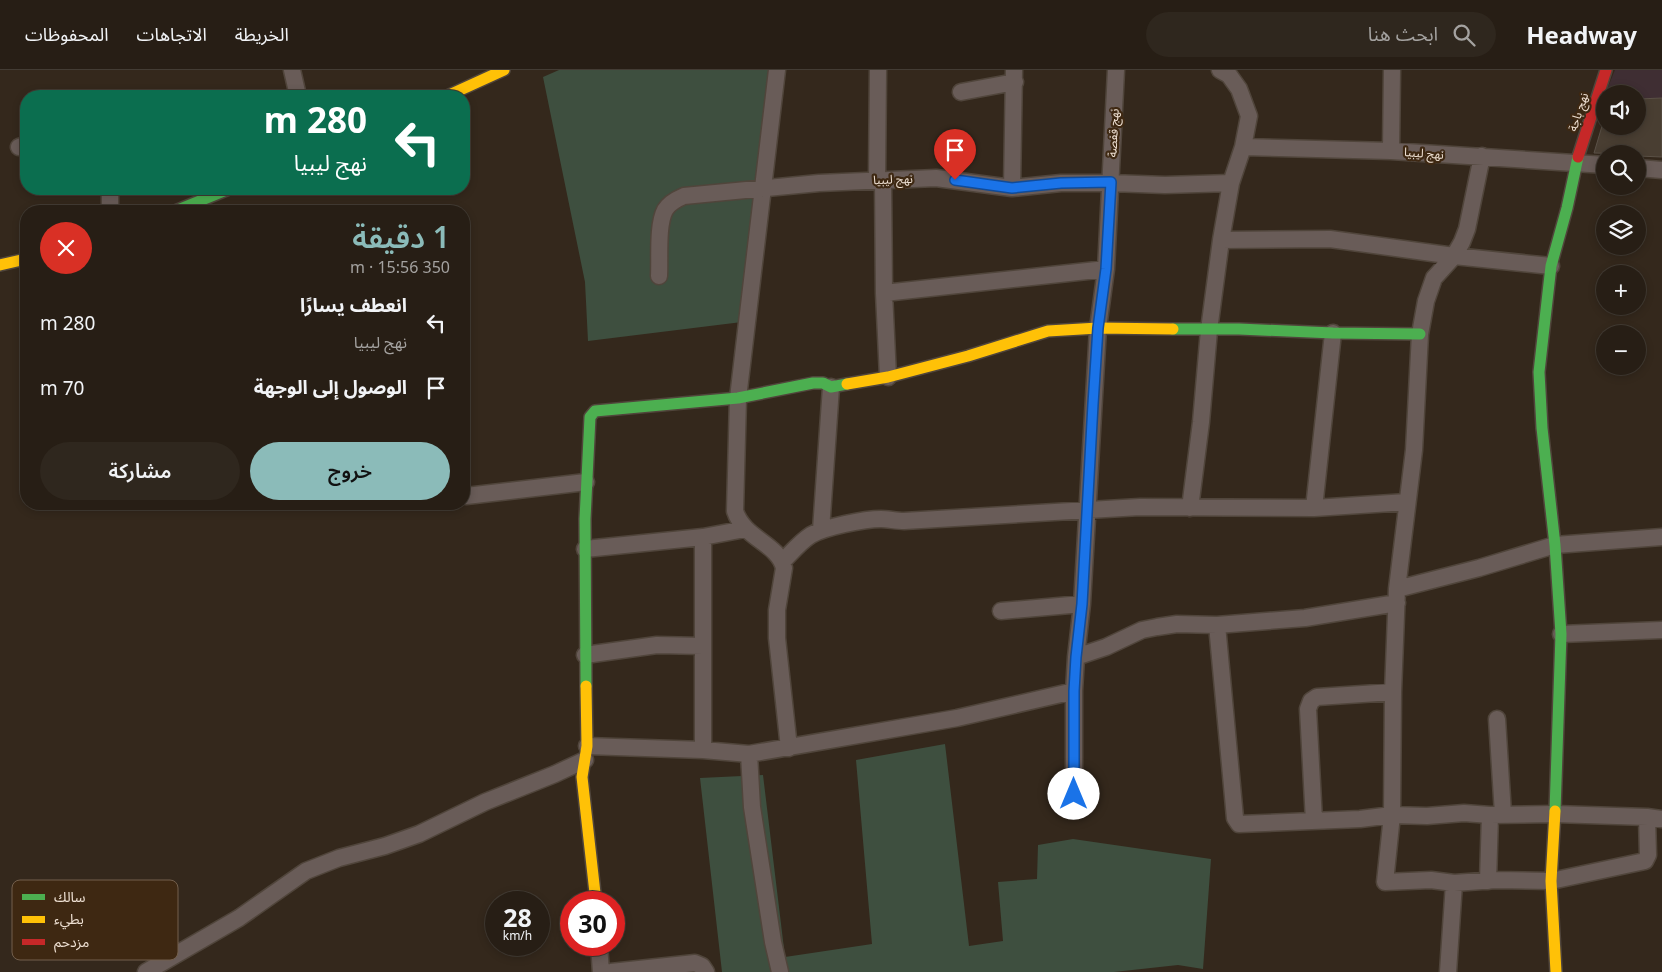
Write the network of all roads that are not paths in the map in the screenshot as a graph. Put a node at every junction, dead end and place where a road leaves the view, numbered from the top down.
1 (292, 70) edge
2 (504, 70) edge
3 (777, 70) edge
4 (878, 70) edge
5 (1116, 70) edge
6 (1220, 70) edge
7 (1392, 70) edge
8 (1606, 70) edge
9 (1014, 76) edge
10 (470, 78) edge
11 (297, 90) edge
12 (455, 90) edge
13 (961, 92) dead end
14 (1244, 147) junction
15 (1391, 151) junction
16 (1482, 156) junction
17 (1576, 163) junction
18 (1596, 164) edge
19 (1646, 169) edge
20 (1662, 170) edge
21 (880, 180) junction
22 (1111, 182) junction
23 (1232, 183) junction
24 (764, 188) junction
25 (1012, 188) junction
26 (214, 195) edge
27 (190, 205) edge
28 (1221, 240) junction
29 (1454, 256) junction
30 (20, 260) edge
31 (0, 265) edge
32 (1551, 266) junction
33 (1106, 269) junction
34 (659, 276) dead end
35 (884, 293) junction
36 (1098, 328) junction
37 (1209, 330) junction
38 (1333, 333) junction
39 (1420, 334) junction
40 (888, 377) junction
41 (831, 387) junction
42 (738, 398) junction
43 (586, 482) junction
44 (470, 496) edge
45 (1407, 502) junction
46 (1190, 508) junction
47 (1314, 508) junction
48 (1087, 510) junction
49 (745, 529) junction
50 (821, 530) junction
51 (703, 537) junction
52 (1662, 537) edge
53 (1555, 545) junction
54 (585, 549) junction
55 (782, 562) junction
56 (1397, 596) junction
57 (1082, 604) junction
58 (1001, 611) dead end
59 (1217, 625) junction
60 (1662, 630) edge
61 (1561, 634) junction
62 (703, 646) junction
63 (585, 655) junction
64 (1076, 657) junction
65 (1074, 691) junction
66 (1393, 692) junction
67 (1498, 720) dead end
68 (788, 748) junction
69 (702, 750) junction
70 (586, 753) junction
71 (749, 754) junction
72 (1074, 794) dead end
73 (1555, 814) junction
74 (1392, 815) junction
75 (1497, 815) junction
76 (1655, 818) edge
77 (1314, 822) junction
78 (1488, 881) junction
79 (1550, 881) junction
80 (1454, 883) junction
81 (595, 891) edge
82 (178, 953) edge
83 (600, 956) edge
84 (167, 960) edge
85 (146, 972) edge
86 (601, 972) edge
87 (611, 972) edge
88 (706, 972) edge
89 (780, 972) edge
90 (1448, 972) edge
91 (1556, 972) edge

1 - 11 street
2 - 10 street
3 - 24 street
4 - 21 street
5 - 22 street, نهج قفصة
6 - 14 street
7 - 15 street
8 - 17 street, نهج باجة
9 - 13 street
9 - 25 street
10 - 12 street
14 - 15 street, نهج ليبيا
14 - 23 street
15 - 16 street, نهج ليبيا
16 - 17 street, نهج ليبيا
16 - 29 street
17 - 18 street, نهج ليبيا
17 - 32 street, نهج باجة
19 - 20 street
21 - 24 street, نهج ليبيا
21 - 25 street, نهج ليبيا
21 - 35 street
22 - 23 street, نهج ليبيا
22 - 25 street, نهج ليبيا
22 - 33 street, نهج قفصة
23 - 28 street
24 - 34 street, نهج ليبيا
24 - 42 street
26 - 27 street
28 - 29 street
28 - 37 street
29 - 32 street
29 - 39 street
30 - 31 street
32 - 53 street, نهج باجة
33 - 35 street
33 - 36 street, نهج قفصة
35 - 40 street
36 - 37 street
36 - 40 street
36 - 48 street, نهج قفصة
37 - 38 street
37 - 46 street
38 - 39 street
38 - 47 street
39 - 45 street
40 - 41 street
41 - 42 street
41 - 50 street
42 - 43 street
42 - 49 street
43 - 44 street
43 - 54 street
45 - 47 street
45 - 56 street
46 - 47 street
46 - 48 street
48 - 50 street
48 - 57 street, نهج قفصة
49 - 51 street
49 - 55 street
50 - 55 street
51 - 54 street
51 - 62 street
52 - 53 street
53 - 56 street
53 - 61 street, نهج باجة
54 - 63 street
55 - 68 street
56 - 59 street
56 - 66 street
57 - 58 street
57 - 64 street, نهج قفصة
59 - 64 street
59 - 77 street
60 - 61 street
61 - 73 street, نهج باجة
62 - 63 street
62 - 69 street
63 - 70 street
64 - 65 street, نهج قفصة
65 - 68 street
65 - 72 street, نهج قفصة
66 - 74 street
66 - 77 street
67 - 75 street
68 - 71 street
69 - 70 street
69 - 71 street
70 - 81 street
70 - 82 street
71 - 89 street
73 - 75 street
73 - 76 street
73 - 79 street, نهج باجة
74 - 75 street
74 - 77 street
74 - 80 street
75 - 78 street
76 - 79 street
78 - 79 street
78 - 80 street
79 - 91 street, نهج باجة
80 - 90 street
83 - 86 street
84 - 85 street
87 - 88 street

